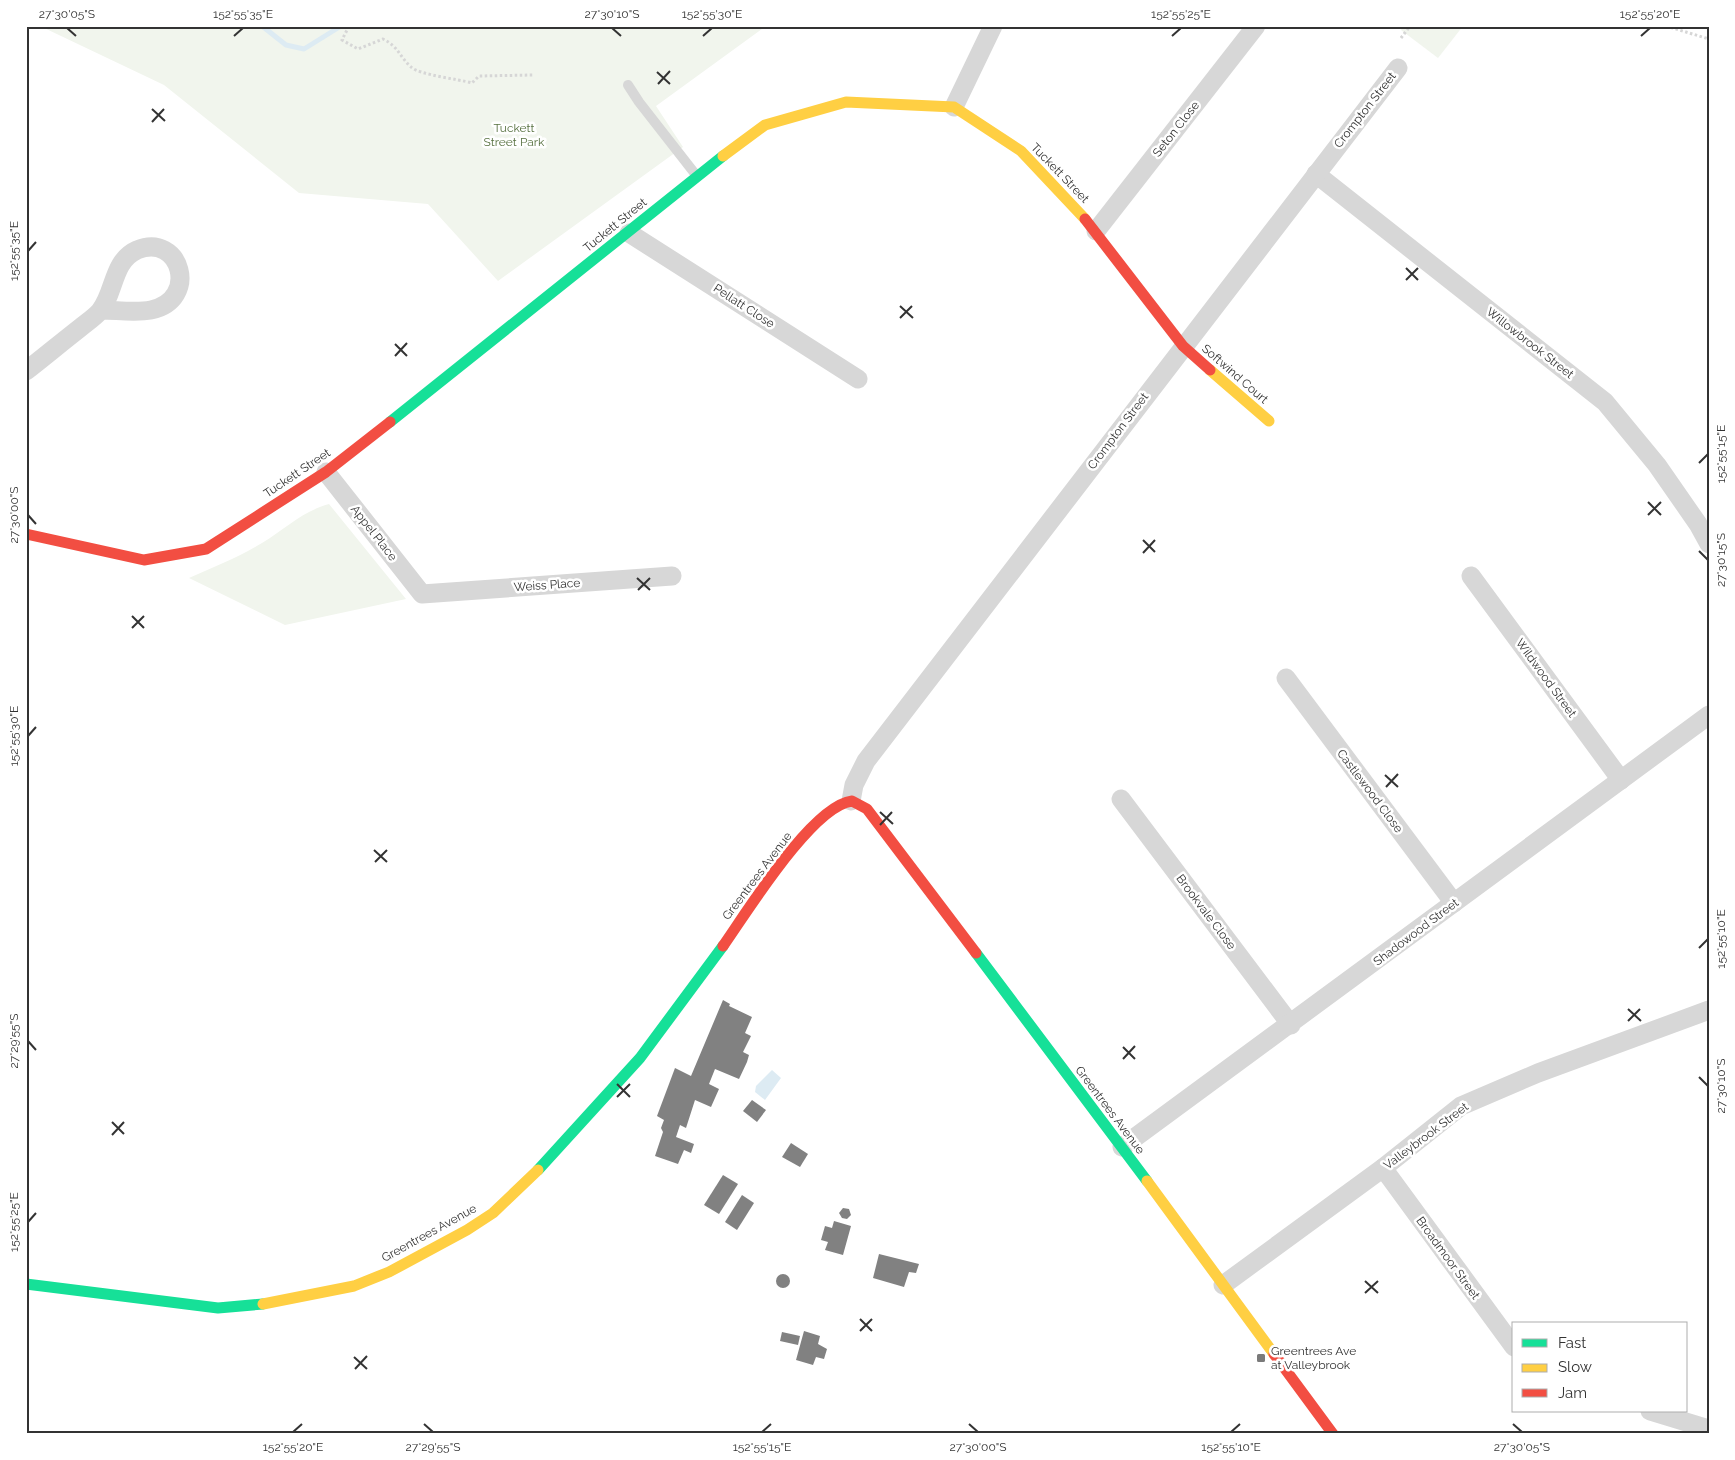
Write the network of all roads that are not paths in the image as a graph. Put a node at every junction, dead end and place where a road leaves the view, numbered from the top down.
1 (993, 26) edge
2 (1256, 26) edge
3 (1398, 68) dead end
4 (628, 85) dead end
5 (954, 107) junction
6 (1316, 174) junction
7 (697, 176) junction
8 (1096, 231) junction
9 (629, 233) junction
10 (101, 310) dead end
11 (1183, 346) junction
12 (26, 371) edge
13 (858, 379) dead end
14 (1269, 421) dead end
15 (326, 472) junction
16 (26, 534) edge
17 (1709, 544) edge
18 (672, 576) dead end
19 (1471, 576) dead end
20 (422, 594) joint
21 (1286, 678) dead end
22 (1709, 715) edge
23 (1621, 780) junction
24 (1121, 799) dead end
25 (850, 801) junction
26 (1454, 903) junction
27 (1709, 1010) edge
28 (1291, 1025) junction
29 (1122, 1148) junction
30 (1382, 1168) junction
31 (26, 1284) edge
32 (1224, 1285) junction
33 (1512, 1344) edge
34 (1653, 1412) edge
35 (1709, 1429) edge
36 (1332, 1434) edge

1 - 5 street
2 - 8 street, Seton Close
3 - 6 street, Crompton Street
4 - 7 lane
5 - 7 street, Tuckett Street
5 - 8 street, Tuckett Street
6 - 11 street, Crompton Street
6 - 17 street, Willowbrook Street
7 - 9 street, Tuckett Street
8 - 11 street, Tuckett Street
9 - 13 street, Pellatt Close
9 - 15 street, Tuckett Street
10 - 12 street
11 - 14 street, Softwind Court
11 - 25 street, Crompton Street
15 - 16 street, Tuckett Street
15 - 20 street, Appel Place
18 - 20 street, Weiss Place
19 - 23 street, Wildwood Street
21 - 26 street, Castlewood Close
22 - 23 street, Shadowood Street
23 - 26 street, Shadowood Street
24 - 28 street, Brookvale Close
25 - 29 street, Greentrees Avenue
25 - 31 street, Greentrees Avenue
26 - 28 street, Shadowood Street
27 - 30 street, Valleybrook Street
28 - 29 street, Shadowood Street
29 - 32 street, Greentrees Avenue
30 - 32 street, Valleybrook Street
30 - 33 street, Broadmoor Street
32 - 36 street, Greentrees Avenue
34 - 35 street

